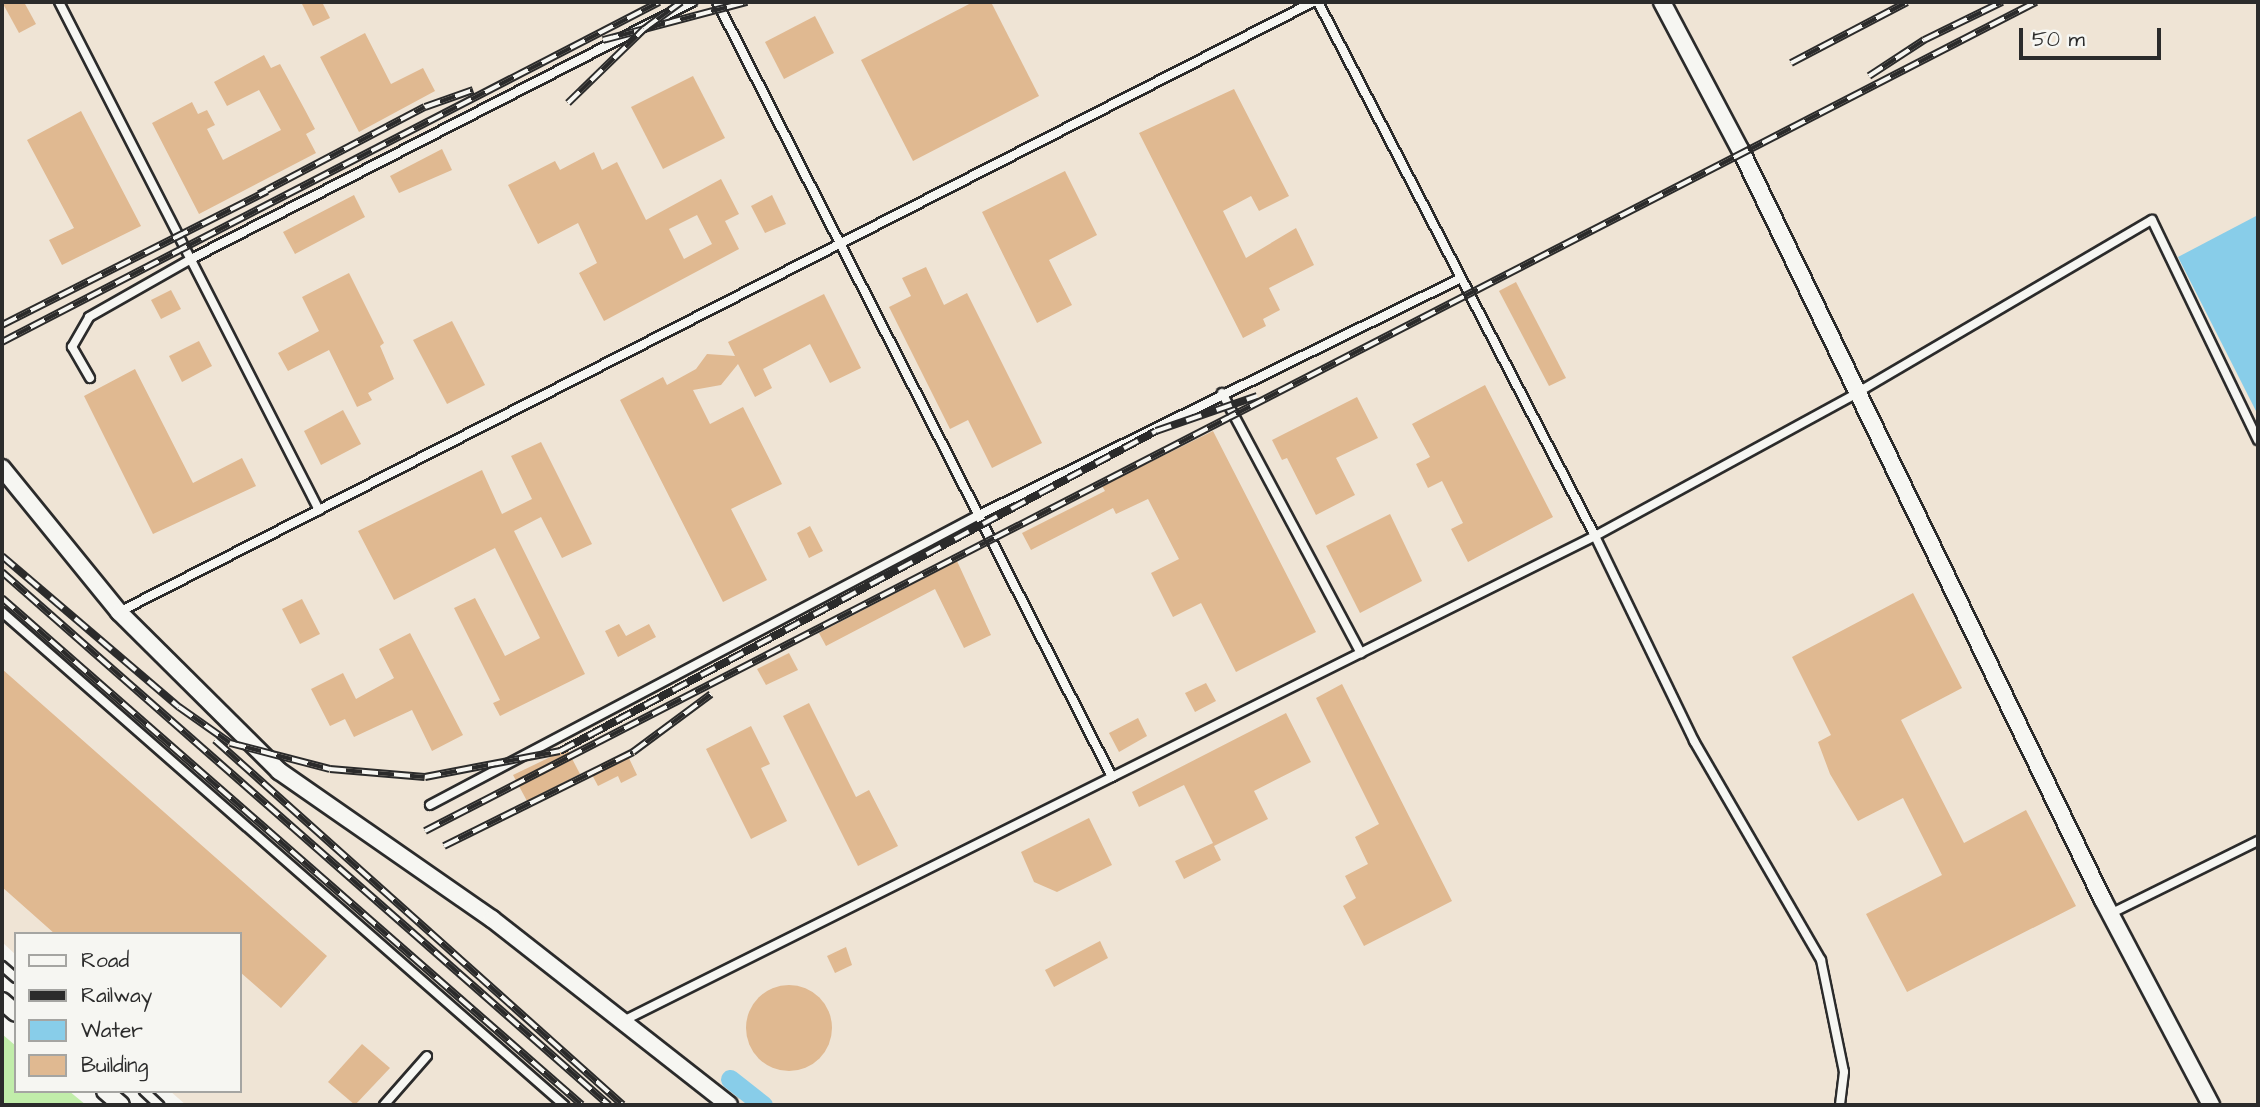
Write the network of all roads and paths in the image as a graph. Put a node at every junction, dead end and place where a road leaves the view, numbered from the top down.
1 (59, 2) edge
2 (692, 2) edge
3 (717, 2) edge
4 (1315, 2) edge
5 (1662, 2) edge
6 (842, 242) junction
7 (191, 259) junction
8 (1461, 278) junction
9 (90, 379) dead end
10 (1222, 393) junction
11 (1855, 394) junction
12 (2258, 440) edge
13 (2, 468) edge
14 (319, 510) junction
15 (977, 516) junction
16 (1595, 537) junction
17 (2, 612) edge
18 (119, 612) junction
19 (1361, 653) junction
20 (1112, 777) junction
21 (430, 805) dead end
22 (2258, 841) edge
23 (2110, 915) junction
24 (622, 1021) junction
25 (427, 1056) dead end
26 (107, 1093) edge
27 (121, 1105) edge
28 (384, 1105) edge
29 (564, 1105) edge
30 (729, 1105) edge
31 (1839, 1105) edge
32 (2211, 1105) edge

1 - 7 lane
2 - 7 lane
3 - 6 lane
4 - 6 lane
4 - 8 lane
5 - 11 street
6 - 14 lane
6 - 15 lane
7 - 9 lane
7 - 14 lane
8 - 10 lane
8 - 16 lane
10 - 15 lane
10 - 19 lane
11 - 12 lane
11 - 16 lane
11 - 23 street
13 - 18 street
14 - 18 lane
15 - 20 lane
15 - 21 lane
16 - 19 lane
16 - 31 lane
17 - 29 lane
18 - 24 street
19 - 20 lane
20 - 24 lane
22 - 23 lane
23 - 32 street
24 - 30 street
25 - 28 lane
26 - 27 street

